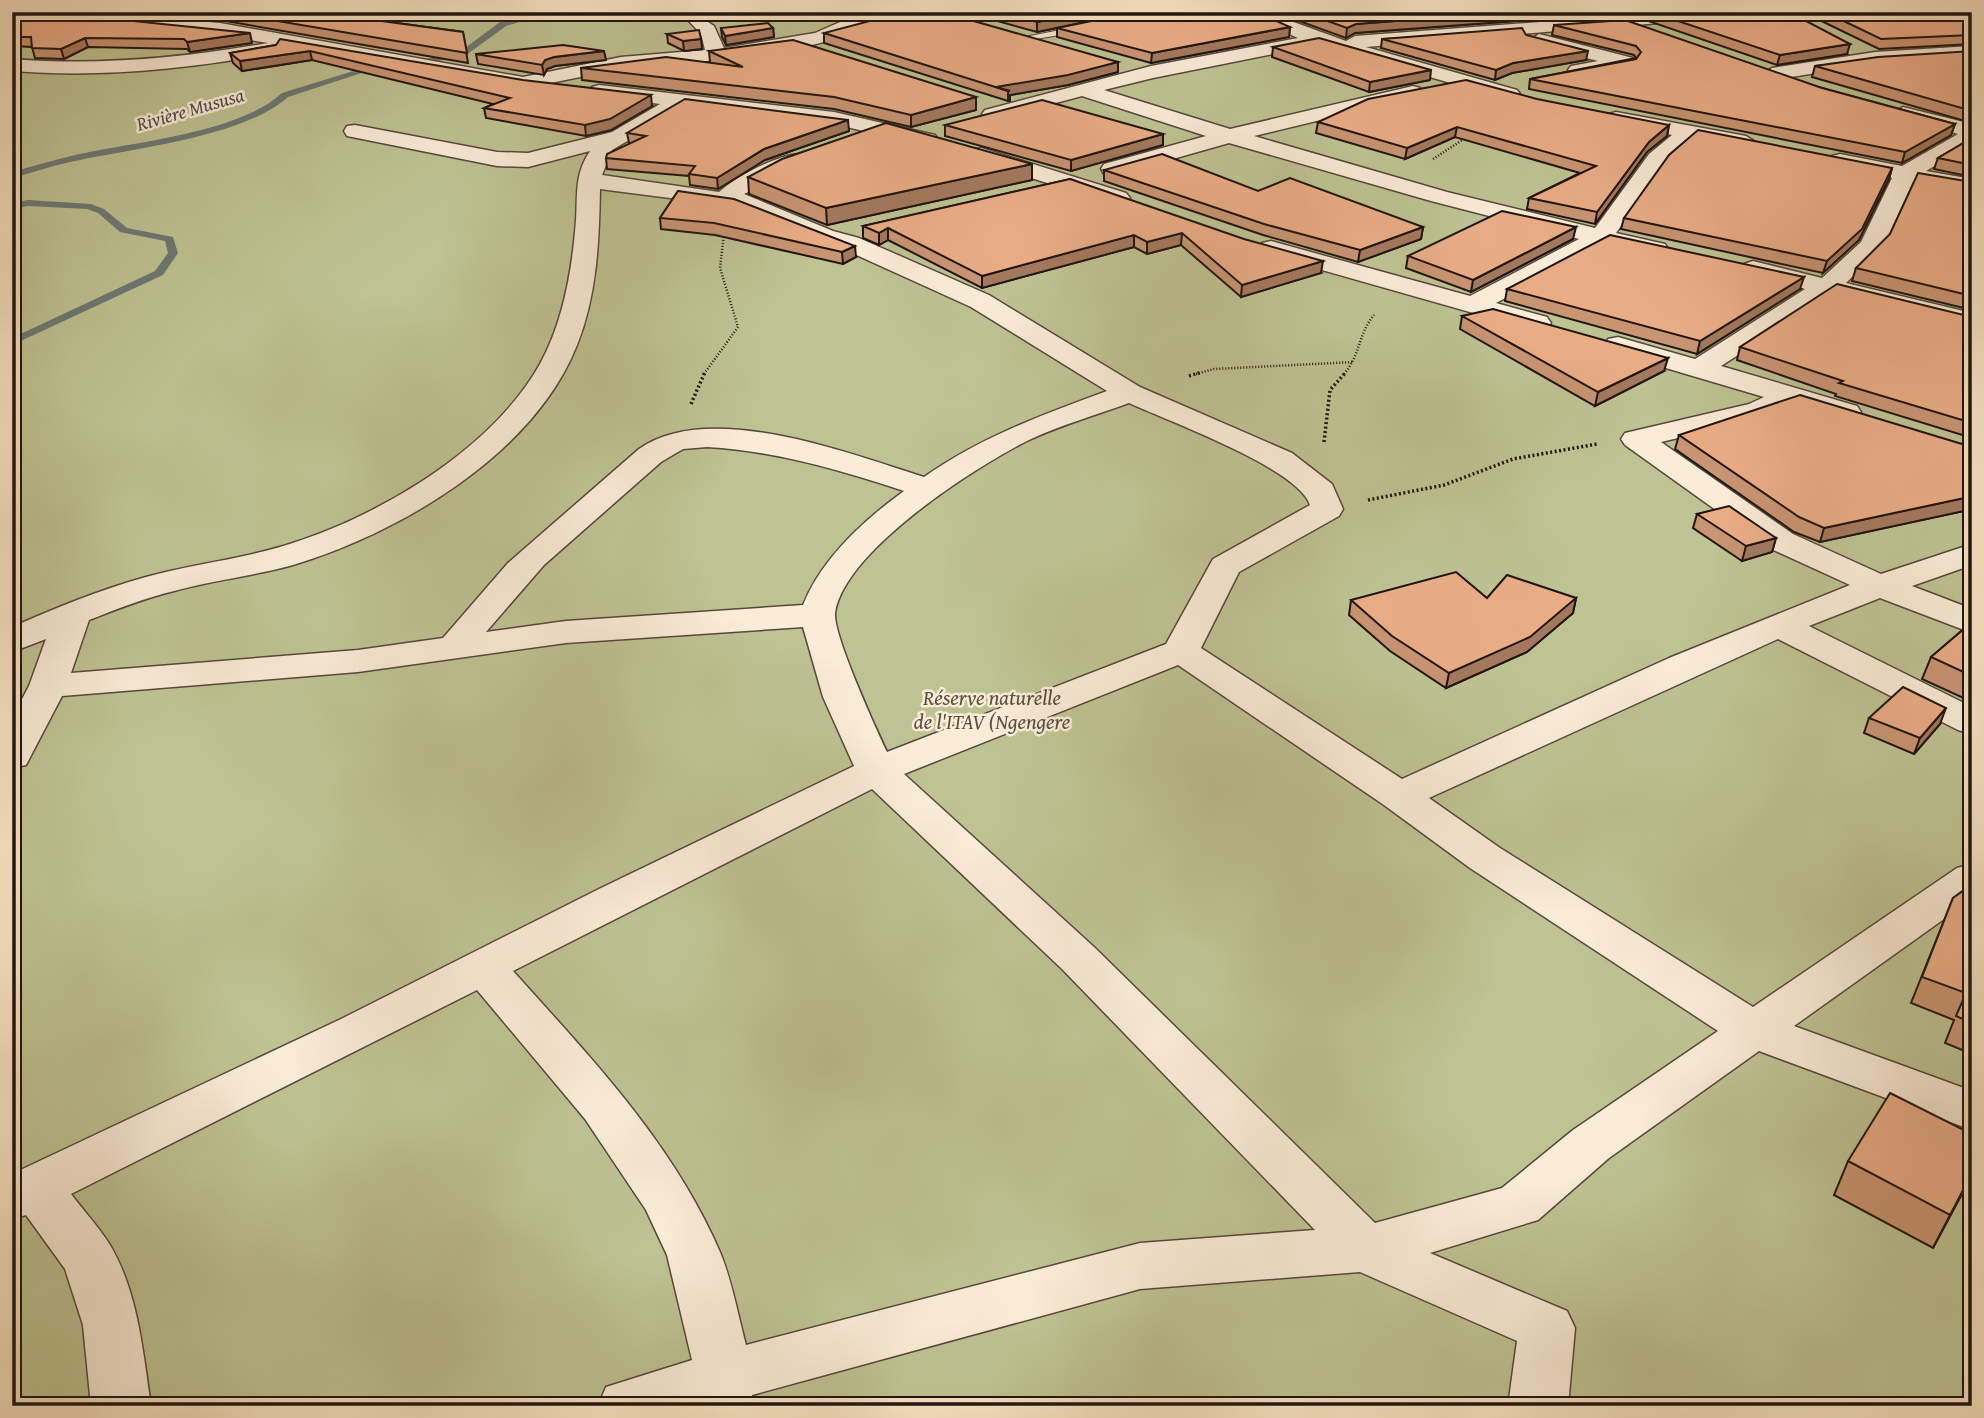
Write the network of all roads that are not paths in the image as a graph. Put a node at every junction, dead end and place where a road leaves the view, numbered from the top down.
1 (31, 12) edge
2 (878, 12) edge
3 (1249, 12) edge
4 (1685, 12) edge
5 (1455, 13) edge
6 (696, 19) dead end
7 (1625, 21) junction
8 (1094, 26) edge
9 (1493, 29) junction
10 (1007, 31) edge
11 (1661, 34) edge
12 (1030, 37) junction
13 (1328, 41) junction
14 (1840, 41) edge
15 (304, 42) junction
16 (796, 43) junction
17 (1070, 49) edge
18 (827, 52) edge
19 (1972, 52) edge
20 (715, 54) junction
21 (1875, 58) junction
22 (1111, 61) edge
23 (12, 65) edge
24 (1151, 72) junction
25 (1563, 73) edge
26 (1525, 80) dead end
27 (525, 82) junction
28 (1463, 82) junction
29 (1816, 88) edge
30 (1082, 90) junction
31 (1495, 90) junction
32 (680, 101) junction
33 (1536, 101) edge
34 (1886, 109) edge
35 (979, 110) dead end
36 (1598, 114) edge
37 (355, 131) dead end
38 (899, 133) junction
39 (1689, 133) junction
40 (1972, 133) edge
41 (1228, 136) junction
42 (619, 137) junction
43 (1769, 148) edge
44 (1822, 157) edge
45 (1906, 173) junction
46 (587, 180) junction
47 (1071, 181) junction
48 (1972, 186) edge
49 (1018, 193) edge
50 (745, 205) junction
51 (1142, 207) edge
52 (865, 228) edge
53 (824, 236) junction
54 (1601, 237) junction
55 (1240, 239) edge
56 (1682, 254) edge
57 (1735, 265) edge
58 (1829, 285) junction
59 (1471, 306) junction
60 (1972, 321) edge
61 (1560, 330) edge
62 (1598, 340) edge
63 (1701, 367) junction
64 (1130, 393) junction
65 (1793, 396) junction
66 (1872, 419) edge
67 (930, 489) junction
68 (1972, 554) edge
69 (1878, 585) junction
70 (74, 612) junction
71 (817, 615) junction
72 (1972, 622) edge
73 (1781, 626) junction
74 (12, 641) edge
75 (454, 647) junction
76 (1181, 650) junction
77 (48, 686) junction
78 (1972, 722) edge
79 (12, 756) edge
80 (876, 771) junction
81 (1399, 796) junction
82 (1972, 877) edge
83 (483, 967) junction
84 (1755, 1031) junction
85 (1972, 1111) edge
86 (24, 1193) edge
87 (1364, 1250) junction
88 (723, 1391) edge
89 (121, 1406) edge
90 (627, 1406) edge
91 (1538, 1406) edge

1 - 15 street
2 - 16 street
3 - 13 street
4 - 7 street
5 - 9 street
6 - 20 street
7 - 9 street
7 - 11 street
8 - 12 lane
9 - 13 street
9 - 25 street
10 - 12 street
12 - 17 street
13 - 24 street
13 - 28 street
14 - 21 street
15 - 23 street
15 - 27 street
16 - 18 street
16 - 20 street
19 - 21 street
20 - 27 street
21 - 29 street
22 - 24 street
24 - 30 street
26 - 31 street
27 - 32 street
28 - 31 street
28 - 41 street
30 - 35 street
30 - 41 street
31 - 33 street
32 - 38 street
32 - 42 street
34 - 40 street
36 - 39 street
37 - 42 street
38 - 47 street
38 - 50 street
39 - 43 street
39 - 54 street
40 - 45 street
41 - 47 street
41 - 54 street
42 - 46 street
44 - 45 street
45 - 48 street
45 - 58 street
46 - 50 street
46 - 70 street
47 - 49 street
47 - 51 street
50 - 53 street
52 - 53 street
53 - 64 street
54 - 56 street
54 - 59 street
55 - 59 street
57 - 58 street
58 - 60 street
58 - 63 street
59 - 61 street
62 - 63 street
63 - 65 street
64 - 67 street
64 - 76 street
65 - 66 street
65 - 69 street
67 - 71 street
67 - 75 street
68 - 69 street
69 - 72 street
69 - 73 street
70 - 74 street
70 - 77 street
71 - 75 street
71 - 80 street
73 - 78 street
73 - 81 street
75 - 77 street
76 - 80 street
76 - 81 street
77 - 79 street
80 - 83 street
80 - 87 street
81 - 84 street
82 - 84 street
83 - 86 street
83 - 88 street
84 - 85 street
84 - 87 street
86 - 89 street
87 - 88 street
87 - 91 street
88 - 90 street

